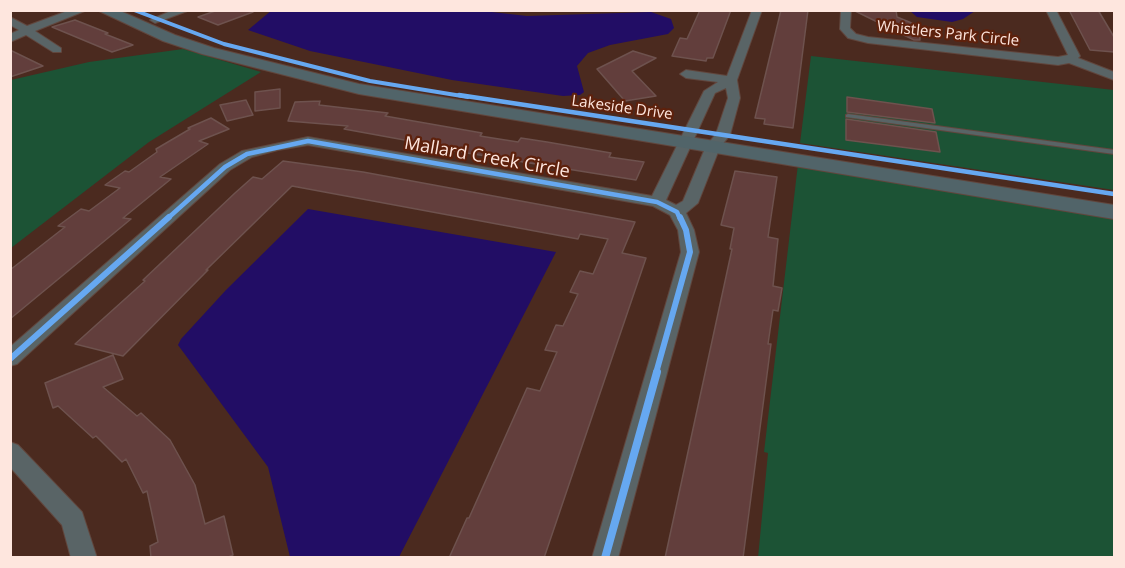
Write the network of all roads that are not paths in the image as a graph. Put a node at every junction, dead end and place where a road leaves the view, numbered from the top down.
1 (82, 10) edge
2 (104, 10) edge
3 (134, 10) edge
4 (185, 10) edge
5 (757, 10) edge
6 (846, 10) edge
7 (1051, 10) edge
8 (10, 20) edge
9 (155, 20) junction
10 (26, 30) junction
11 (10, 39) edge
12 (57, 50) dead end
13 (1070, 59) junction
14 (686, 74) dead end
15 (1114, 76) edge
16 (731, 80) junction
17 (848, 116) dead end
18 (688, 135) junction
19 (718, 140) junction
20 (1114, 152) edge
21 (1114, 194) edge
22 (657, 202) junction
23 (677, 212) junction
24 (1114, 212) edge
25 (10, 359) edge
26 (10, 451) edge
27 (84, 558) edge
28 (606, 558) edge

1 - 10 street
2 - 18 street, Lakeside Drive
3 - 9 street, Lakeside Drive
4 - 9 street
5 - 16 street
6 - 13 street, Whistlers Park Circle
7 - 13 street
8 - 10 street
9 - 18 street, Lakeside Drive
10 - 11 street
10 - 12 street
13 - 15 street, Whistlers Park Circle
14 - 16 street
16 - 18 street
16 - 19 street
17 - 20 lane
18 - 19 street, Lakeside Drive
18 - 22 street
19 - 21 street, Lakeside Drive
19 - 23 street
19 - 24 street, Lakeside Drive
22 - 23 street, Mallard Creek Circle
22 - 25 street, Mallard Creek Circle
23 - 28 street
26 - 27 street

